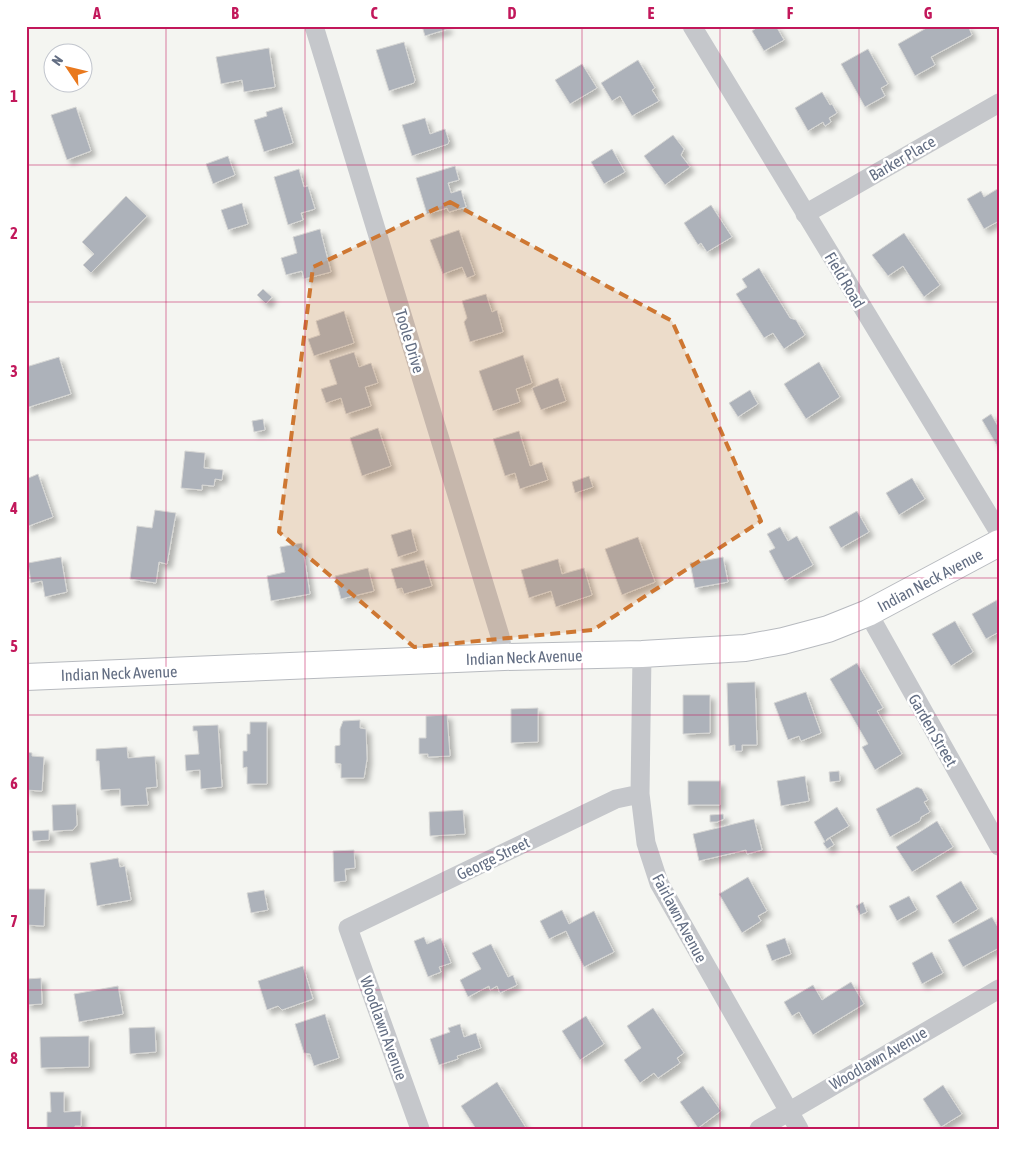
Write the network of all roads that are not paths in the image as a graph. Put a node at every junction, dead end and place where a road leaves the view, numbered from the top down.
1 (314, 26) edge
2 (692, 26) edge
3 (999, 103) edge
4 (805, 214) junction
5 (999, 532) edge
6 (999, 543) edge
7 (868, 614) junction
8 (642, 654) junction
9 (504, 657) junction
10 (26, 677) edge
11 (640, 794) junction
12 (999, 846) edge
13 (348, 928) joint
14 (999, 989) edge
15 (788, 1110) junction
16 (420, 1129) edge
17 (758, 1129) edge
18 (799, 1129) edge

1 - 9 street, Toole Drive
2 - 4 street, Field Road
3 - 4 street, Barker Place
4 - 5 street, Field Road
6 - 7 street, Indian Neck Avenue
7 - 8 street, Indian Neck Avenue
7 - 12 street, Garden Street
8 - 9 street, Indian Neck Avenue
8 - 11 street, Fairlawn Avenue
9 - 10 street, Indian Neck Avenue
11 - 13 street, George Street
11 - 15 street, Fairlawn Avenue
13 - 16 street, Woodlawn Avenue
14 - 15 street, Woodlawn Avenue
15 - 17 street, Woodlawn Avenue
15 - 18 street, Fairlawn Avenue

